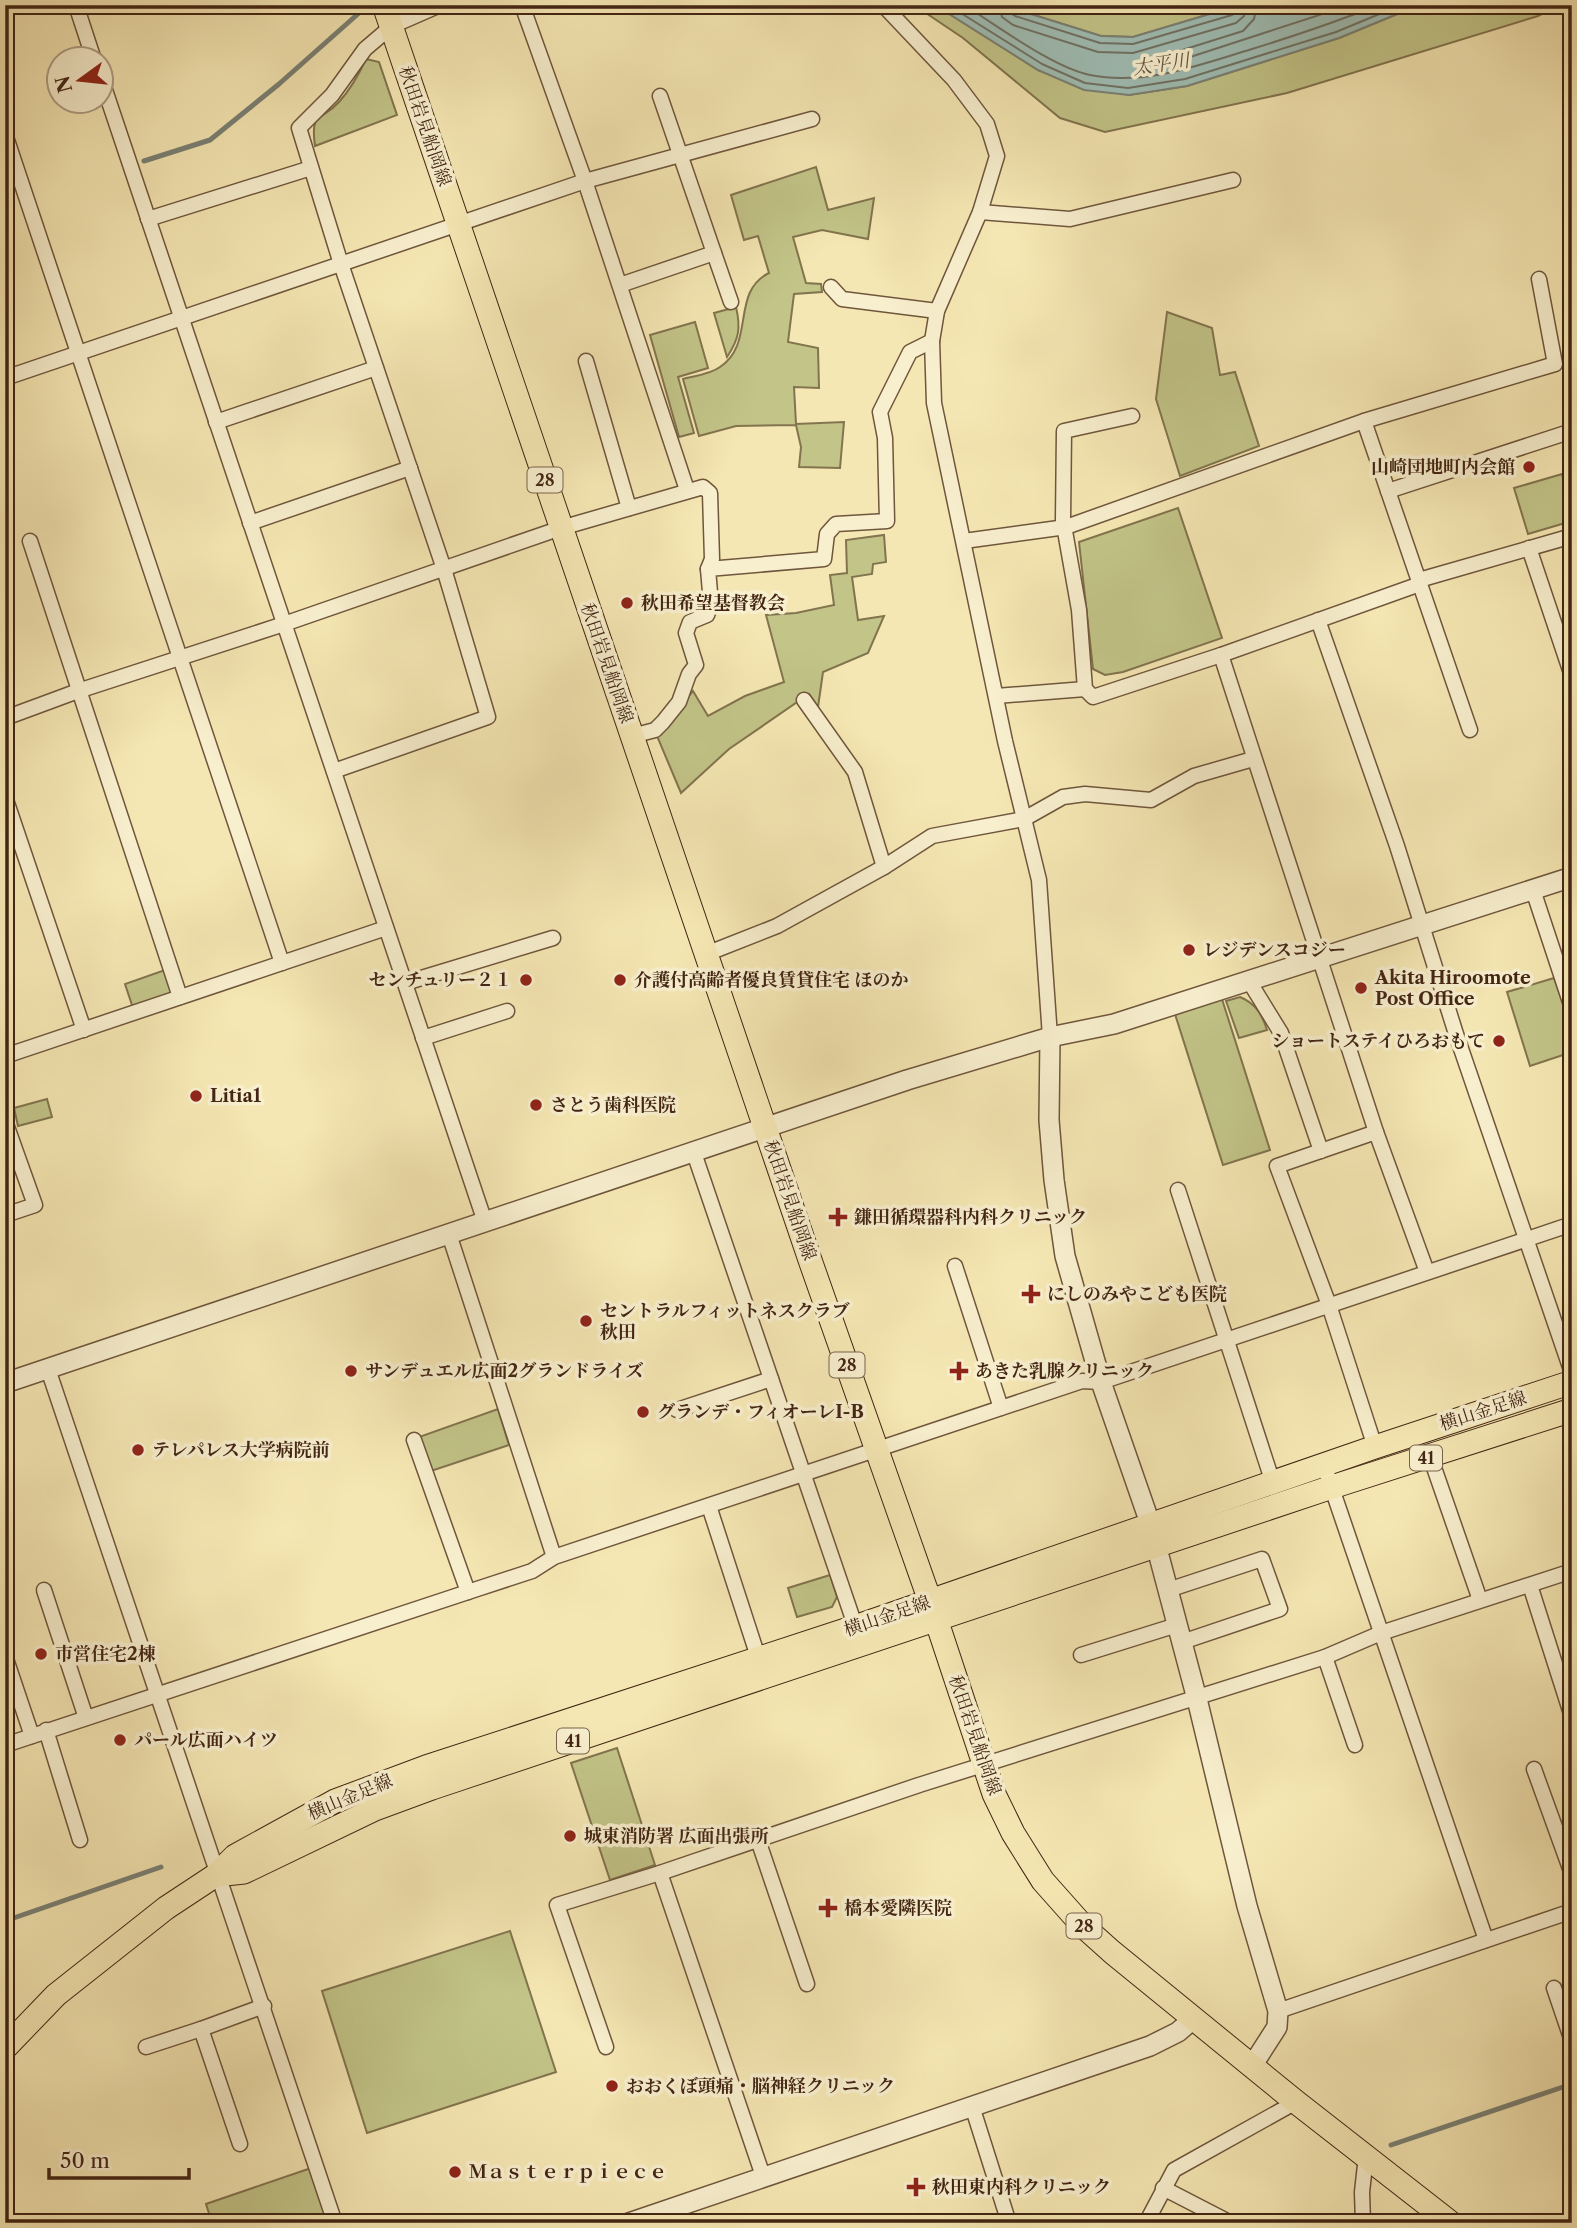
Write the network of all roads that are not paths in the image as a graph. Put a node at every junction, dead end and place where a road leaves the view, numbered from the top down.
1 (76, 5) edge
2 (440, 5) edge
3 (523, 5) edge
4 (883, 5) edge
5 (388, 15) edge
6 (89, 46) edge
7 (660, 96) dead end
8 (114, 116) edge
9 (813, 119) dead end
10 (5, 134) edge
11 (682, 156) junction
12 (311, 168) junction
13 (1233, 180) dead end
14 (585, 181) junction
15 (980, 212) junction
16 (148, 219) junction
17 (459, 225) junction
18 (714, 253) junction
19 (341, 264) junction
20 (1539, 279) dead end
21 (620, 285) junction
22 (831, 287) dead end
23 (731, 302) dead end
24 (937, 311) junction
25 (181, 318) junction
26 (932, 341) junction
27 (79, 353) junction
28 (586, 361) dead end
29 (376, 368) junction
30 (5, 378) edge
31 (1132, 416) dead end
32 (1364, 421) junction
33 (216, 422) junction
34 (1572, 431) edge
35 (410, 468) junction
36 (687, 490) junction
37 (1388, 491) junction
38 (629, 508) junction
39 (250, 523) junction
40 (1066, 527) junction
41 (561, 528) junction
42 (1572, 536) edge
43 (30, 541) dead end
44 (964, 541) junction
45 (1529, 548) junction
46 (444, 569) junction
47 (708, 569) junction
48 (1420, 582) junction
49 (1318, 620) junction
50 (284, 624) junction
51 (1221, 655) junction
52 (180, 658) junction
53 (1572, 676) edge
54 (1086, 689) junction
55 (78, 691) junction
56 (996, 696) junction
57 (804, 700) dead end
58 (5, 719) edge
59 (1470, 730) dead end
60 (632, 736) junction
61 (1253, 759) junction
62 (334, 771) junction
63 (5, 797) edge
64 (1024, 819) junction
65 (884, 867) junction
66 (1572, 877) edge
67 (1533, 890) junction
68 (1423, 926) junction
69 (386, 928) junction
70 (553, 938) dead end
71 (706, 954) junction
72 (1319, 957) junction
73 (282, 963) junction
74 (1249, 981) junction
75 (405, 983) junction
76 (180, 997) junction
77 (1572, 1008) edge
78 (507, 1011) dead end
79 (84, 1030) junction
80 (1049, 1037) junction
81 (423, 1038) junction
82 (5, 1056) edge
83 (5, 1121) edge
84 (765, 1128) junction
85 (1376, 1132) junction
86 (693, 1150) junction
87 (1321, 1151) junction
88 (1178, 1190) dead end
89 (5, 1215) edge
90 (485, 1222) junction
91 (1572, 1224) edge
92 (449, 1234) junction
93 (1526, 1239) junction
94 (955, 1266) dead end
95 (1427, 1272) junction
96 (1329, 1305) junction
97 (1226, 1340) junction
98 (48, 1369) junction
99 (1572, 1373) edge
100 (771, 1379) junction
101 (1101, 1382) junction
102 (1572, 1382) edge
103 (5, 1383) edge
104 (1001, 1408) junction
105 (677, 1410) dead end
106 (1572, 1410) edge
107 (414, 1440) dead end
108 (1376, 1447) junction
109 (877, 1450) junction
110 (1430, 1457) junction
111 (1324, 1465) junction
112 (803, 1475) junction
113 (1273, 1483) junction
114 (1332, 1488) junction
115 (709, 1506) junction
116 (1154, 1536) junction
117 (554, 1557) junction
118 (1572, 1571) edge
119 (1530, 1585) junction
120 (44, 1590) dead end
121 (1168, 1590) junction
122 (468, 1592) junction
123 (1480, 1600) junction
124 (933, 1610) junction
125 (1381, 1633) junction
126 (1180, 1634) junction
127 (859, 1636) junction
128 (1081, 1655) dead end
129 (5, 1656) edge
130 (1325, 1657) junction
131 (762, 1668) junction
132 (159, 1695) junction
133 (1197, 1699) junction
134 (1572, 1717) edge
135 (86, 1718) junction
136 (46, 1730) junction
137 (32, 1736) junction
138 (5, 1745) edge
139 (1355, 1745) dead end
140 (984, 1764) junction
141 (1534, 1769) dead end
142 (80, 1840) dead end
143 (758, 1840) junction
144 (660, 1873) junction
145 (1572, 1874) edge
146 (216, 1875) junction
147 (1572, 1911) edge
148 (1486, 1940) junction
149 (807, 1984) dead end
150 (1554, 1988) dead end
151 (260, 2008) junction
152 (1278, 2011) junction
153 (1192, 2019) junction
154 (201, 2029) junction
155 (1572, 2041) edge
156 (146, 2047) dead end
157 (606, 2047) dead end
158 (5, 2048) edge
159 (1252, 2066) junction
160 (1296, 2102) junction
161 (972, 2106) junction
162 (240, 2144) dead end
163 (1366, 2156) junction
164 (764, 2176) junction
165 (1163, 2188) junction
166 (671, 2216) edge
167 (1225, 2220) dead end
168 (335, 2223) edge
169 (629, 2223) edge
170 (1009, 2223) edge
171 (1146, 2223) edge
172 (1363, 2223) edge
173 (1451, 2223) edge

1 - 6 street
2 - 5 street
3 - 14 street
4 - 15 street
5 - 12 street
5 - 17 main road, 秋田岩見船岡線 / 28
7 - 11 street
8 - 16 street
9 - 11 street
10 - 27 street
11 - 14 street
11 - 18 street
12 - 16 street
12 - 19 street
13 - 15 street
14 - 17 street
14 - 21 street
15 - 24 street
16 - 25 street
17 - 19 street
17 - 41 main road, 秋田岩見船岡線 / 28
18 - 21 street
18 - 23 street
19 - 25 street
19 - 29 street
20 - 32 street
21 - 36 street
22 - 24 street
24 - 26 street
25 - 27 street
25 - 33 street
26 - 44 street
26 - 47 street
27 - 30 street
27 - 52 street
28 - 38 street
29 - 33 street
29 - 35 street
31 - 40 street
32 - 37 street
32 - 40 street
33 - 39 street
34 - 37 street
35 - 39 street
35 - 46 street
36 - 38 street
36 - 47 street
37 - 48 street
38 - 41 street
39 - 50 street
40 - 44 street
40 - 54 street
41 - 46 street
41 - 60 main road, 秋田岩見船岡線 / 28
42 - 45 street
43 - 55 street
44 - 56 street
45 - 48 street
45 - 53 street
46 - 50 street
46 - 62 street
47 - 60 street
48 - 49 street
48 - 59 street
49 - 51 street
49 - 68 street
50 - 52 street
50 - 62 street
51 - 54 street
51 - 61 street
52 - 55 street
52 - 73 street
54 - 56 street
55 - 58 street
55 - 76 street
56 - 64 street
57 - 65 street
60 - 71 main road, 秋田岩見船岡線 / 28
61 - 64 street
61 - 72 street
62 - 69 street
63 - 79 street
64 - 65 street
64 - 80 street
65 - 71 street
66 - 67 street
67 - 68 street
67 - 77 street
68 - 72 street
68 - 93 street
69 - 73 street
69 - 75 street
70 - 75 street
71 - 84 main road, 秋田岩見船岡線 / 28
72 - 74 street
72 - 85 street
73 - 76 street
74 - 80 street
74 - 87 street
75 - 81 street
76 - 79 street
78 - 81 street
79 - 82 street
80 - 84 street
80 - 101 street
81 - 90 street
83 - 89 street
84 - 86 street
84 - 109 main road, 秋田岩見船岡線 / 28
85 - 87 street
85 - 95 street
86 - 90 street
86 - 100 street
87 - 96 street
88 - 97 street
90 - 92 street
91 - 93 street
92 - 98 street
92 - 117 street
93 - 95 street
93 - 99 street
94 - 104 street
95 - 96 street
96 - 97 street
96 - 108 street
97 - 101 street
97 - 113 street
98 - 103 street
98 - 132 street
100 - 105 street
100 - 112 street
101 - 104 street
101 - 116 street
102 - 108 main road, 横山金足線 / 41
104 - 109 street
106 - 110 main road, 横山金足線 / 41
107 - 122 street
108 - 111 main road, 横山金足線 / 41
109 - 112 street
109 - 124 main road, 秋田岩見船岡線 / 28
110 - 114 main road, 横山金足線 / 41
110 - 123 street
111 - 113 main road, 横山金足線 / 41
111 - 114 street
112 - 115 street
112 - 127 street
113 - 116 main road, 横山金足線 / 41
114 - 116 main road, 横山金足線 / 41
114 - 125 street
115 - 117 street
115 - 131 street
116 - 121 street
116 - 124 main road, 横山金足線 / 41
117 - 122 street
118 - 119 street
119 - 123 street
119 - 134 street
120 - 135 street
121 - 126 street
121 - 126 street
122 - 132 street
123 - 125 street
124 - 127 main road, 横山金足線 / 41
124 - 140 main road, 秋田岩見船岡線 / 28
125 - 130 street
125 - 148 street
126 - 128 street
126 - 133 street
127 - 131 main road, 横山金足線 / 41
129 - 137 street
130 - 133 street
130 - 139 street
131 - 146 main road, 横山金足線 / 41
132 - 135 street
132 - 146 street
133 - 140 street
133 - 152 street
135 - 136 street
136 - 137 street
136 - 142 street
137 - 138 street
140 - 143 street
140 - 153 main road, 秋田岩見船岡線 / 28
141 - 145 street
143 - 144 street
143 - 149 street
144 - 157 street
144 - 164 street
146 - 151 street
146 - 158 main road, 横山金足線 / 41
147 - 148 street
148 - 152 street
150 - 155 street
151 - 154 street
151 - 168 street
152 - 159 street
153 - 159 main road, 秋田岩見船岡線 / 28
153 - 161 street
154 - 156 street
154 - 162 street
159 - 160 main road, 秋田岩見船岡線 / 28
160 - 163 main road, 秋田岩見船岡線 / 28
160 - 165 street
161 - 164 street
161 - 170 street
163 - 172 street
163 - 173 main road, 秋田岩見船岡線 / 28
164 - 166 street
165 - 167 street
165 - 171 street
166 - 169 street

